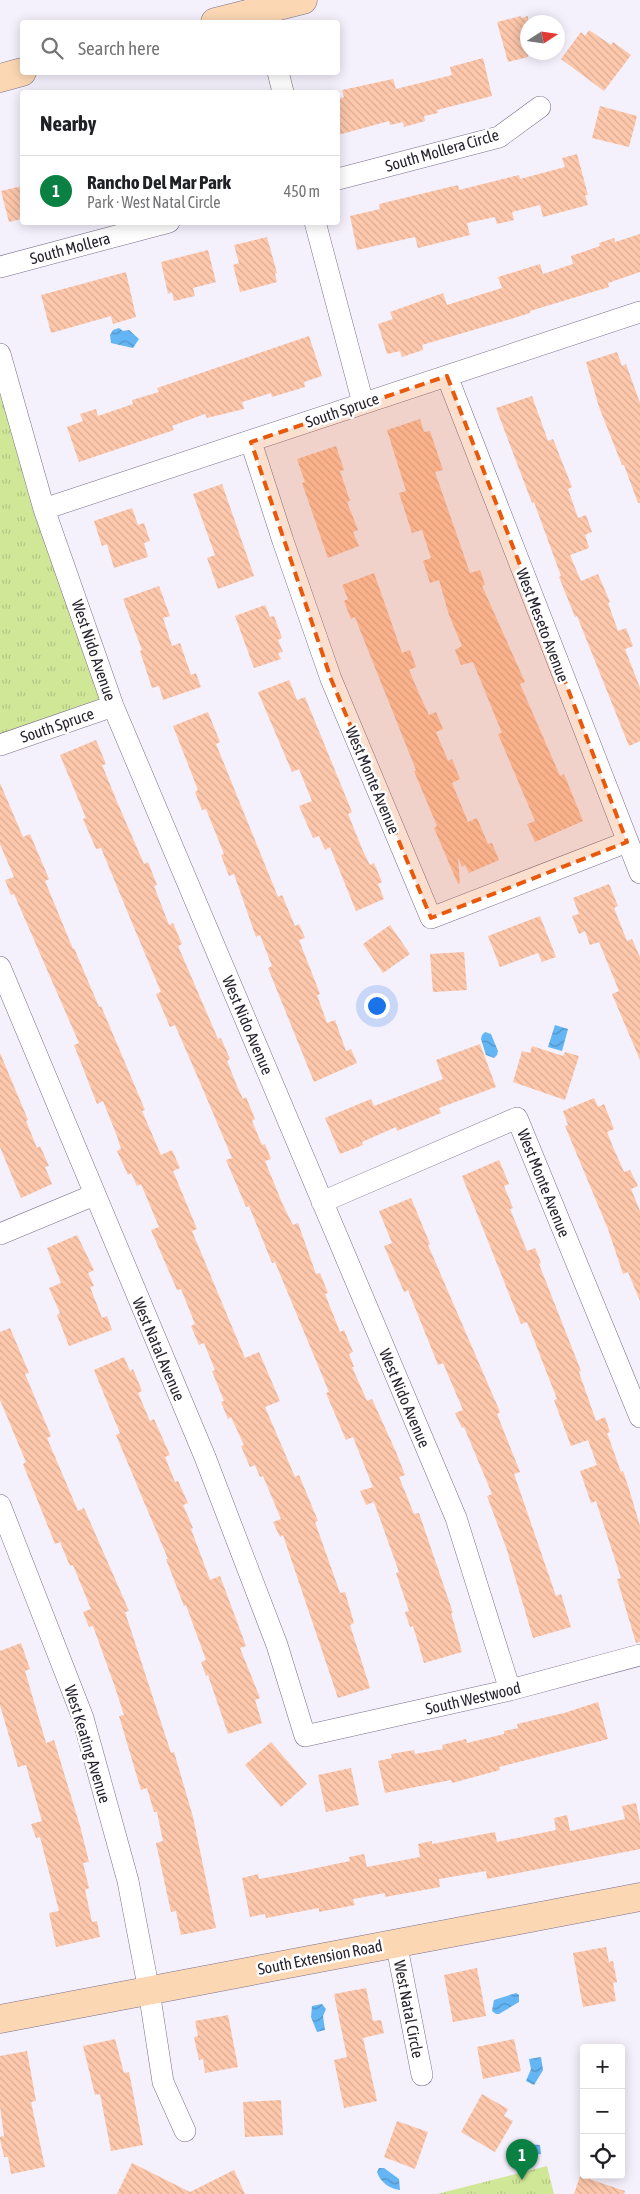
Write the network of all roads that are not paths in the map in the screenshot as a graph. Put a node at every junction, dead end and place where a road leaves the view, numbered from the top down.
1 (304, 0) edge
2 (263, 11) edge
3 (224, 20) edge
4 (20, 73) edge
5 (279, 75) edge
6 (0, 78) edge
7 (282, 90) edge
8 (540, 107) dead end
9 (340, 178) edge
10 (158, 225) edge
11 (316, 225) edge
12 (0, 267) edge
13 (640, 312) edge
14 (0, 354) edge
15 (447, 376) junction
16 (363, 403) junction
17 (251, 442) junction
18 (44, 509) junction
19 (113, 706) junction
20 (0, 745) edge
21 (627, 842) junction
22 (640, 873) edge
23 (0, 967) edge
24 (94, 1195) junction
25 (322, 1202) junction
26 (0, 1234) edge
27 (640, 1417) edge
28 (0, 1505) edge
29 (640, 1655) edge
30 (510, 1690) junction
31 (305, 1736) joint
32 (640, 1898) edge
33 (396, 1942) junction
34 (149, 1990) junction
35 (0, 2019) edge
36 (422, 2075) dead end
37 (185, 2131) dead end

1 - 2 street
2 - 3 street
4 - 6 street
5 - 7 street
8 - 9 street, South Mollera Circle
10 - 12 street, South Mollera
11 - 16 street
13 - 15 street, South Spruce
14 - 18 street, West Nido Avenue
15 - 16 street, South Spruce
15 - 21 street, West Meseto Avenue
16 - 17 street, South Spruce
17 - 18 street, South Spruce
17 - 21 street, West Monte Avenue
18 - 19 street, West Nido Avenue
19 - 20 street, South Spruce
19 - 25 street, West Nido Avenue
21 - 22 street, West Meseto Avenue
23 - 24 street, West Natal Avenue
24 - 26 street
24 - 31 street, West Natal Avenue
25 - 27 street, West Monte Avenue
25 - 30 street, West Nido Avenue
28 - 34 street, West Keating Avenue
29 - 30 street, South Westwood
30 - 31 street, South Westwood
32 - 33 street, South Extension Road
33 - 34 street, South Extension Road
33 - 36 street, West Natal Circle
34 - 35 street, South Extension Road
34 - 37 street, West Keating Avenue

